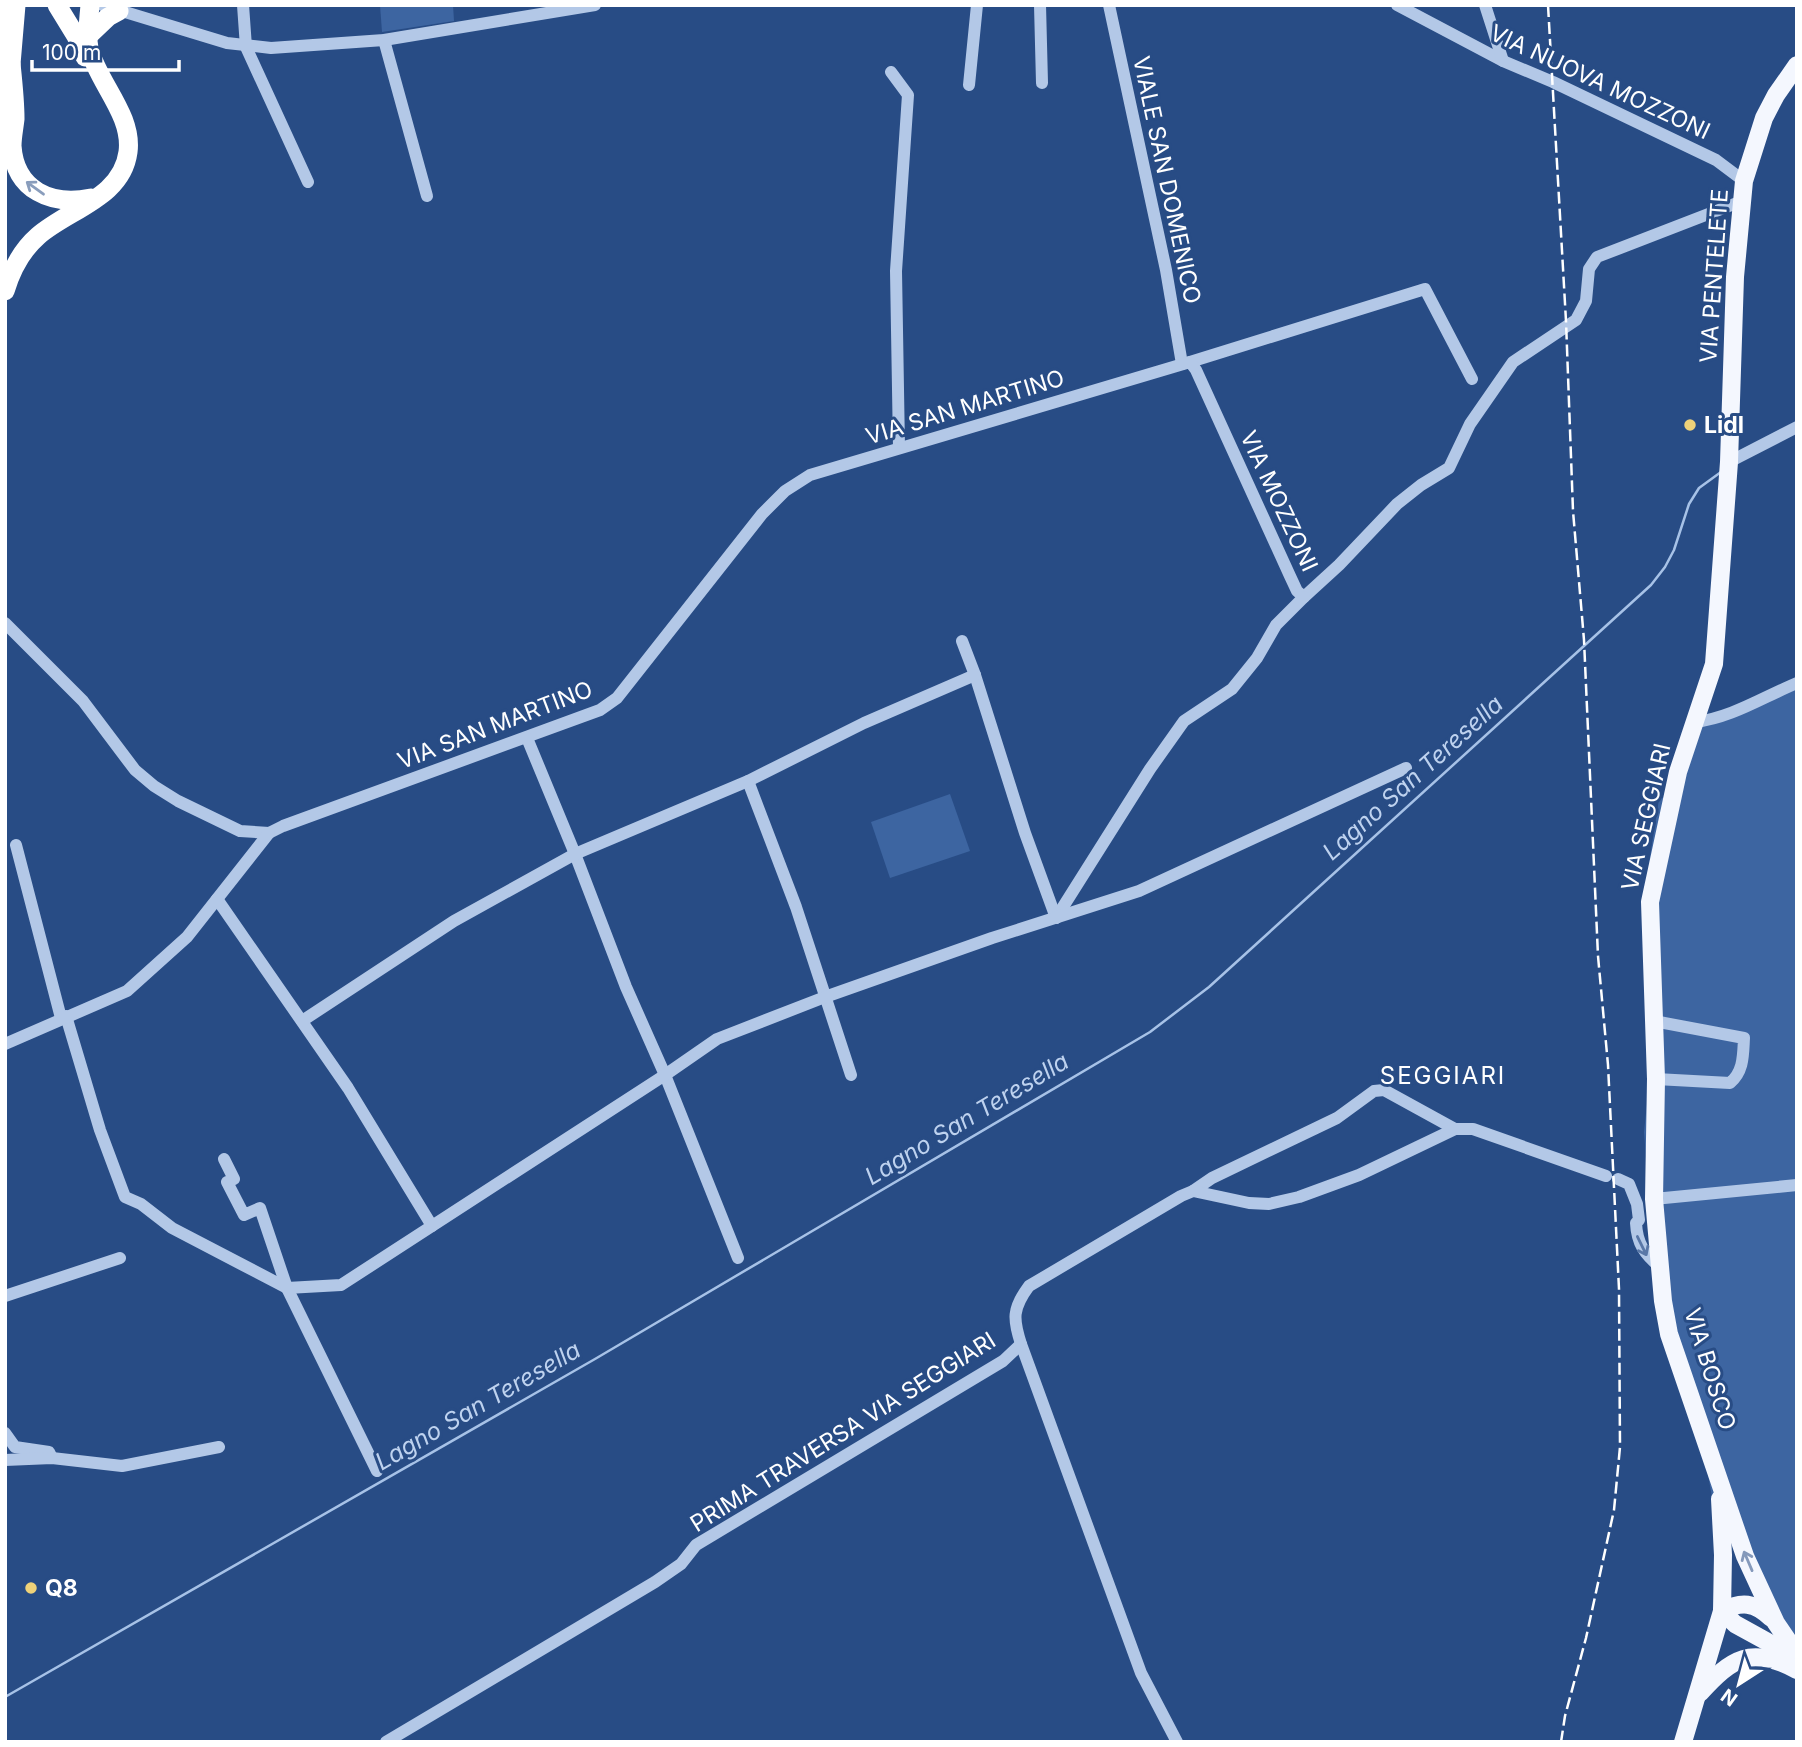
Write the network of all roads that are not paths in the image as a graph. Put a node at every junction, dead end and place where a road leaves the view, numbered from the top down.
1 (16, 5) edge
2 (57, 5) edge
3 (79, 5) edge
4 (90, 5) edge
5 (243, 5) edge
6 (595, 5) edge
7 (978, 5) edge
8 (1040, 5) edge
9 (1109, 5) edge
10 (1397, 5) edge
11 (1485, 5) edge
12 (110, 8) edge
13 (82, 36) junction
14 (384, 40) junction
15 (246, 47) junction
16 (1503, 61) junction
17 (11, 64) junction
18 (1797, 65) edge
19 (891, 72) dead end
20 (1042, 83) dead end
21 (969, 85) dead end
22 (5, 137) edge
23 (1744, 181) junction
24 (308, 182) dead end
25 (99, 196) junction
26 (427, 196) dead end
27 (1742, 201) junction
28 (5, 291) edge
29 (1186, 363) junction
30 (1472, 379) dead end
31 (1797, 427) edge
32 (899, 448) junction
33 (1729, 461) junction
34 (1304, 597) junction
35 (5, 623) edge
36 (962, 641) dead end
37 (975, 675) junction
38 (1796, 685) edge
39 (1695, 723) junction
40 (527, 738) junction
41 (1406, 768) dead end
42 (748, 781) junction
43 (270, 833) junction
44 (16, 845) dead end
45 (575, 854) junction
46 (217, 899) junction
47 (1056, 918) junction
48 (825, 997) junction
49 (64, 1017) junction
50 (302, 1021) junction
51 (1654, 1021) junction
52 (5, 1044) edge
53 (852, 1075) dead end
54 (665, 1076) junction
55 (1656, 1079) junction
56 (1455, 1129) junction
57 (224, 1159) dead end
58 (1797, 1185) edge
59 (1193, 1191) junction
60 (1654, 1199) junction
61 (1639, 1220) junction
62 (432, 1226) junction
63 (1657, 1231) junction
64 (120, 1258) dead end
65 (738, 1258) dead end
66 (1660, 1267) junction
67 (288, 1288) junction
68 (5, 1296) edge
69 (1021, 1345) junction
70 (5, 1433) edge
71 (219, 1447) dead end
72 (52, 1458) junction
73 (5, 1460) edge
74 (377, 1471) dead end
75 (1719, 1478) junction
76 (1722, 1611) junction
77 (1776, 1623) junction
78 (1797, 1656) edge
79 (1797, 1670) edge
80 (1698, 1695) junction
81 (386, 1742) edge
82 (1177, 1742) edge
83 (1683, 1742) edge

1 - 17 highway
2 - 13 highway
3 - 13 highway
4 - 13 highway
5 - 15 street
6 - 14 street
7 - 21 street
8 - 20 street
9 - 29 street, VIALE SAN DOMENICO
10 - 16 street, VIA NUOVA MOZZONI
11 - 16 street
12 - 13 highway
12 - 15 street
13 - 25 highway
14 - 15 street
14 - 26 street
15 - 24 street
16 - 23 street, VIA NUOVA MOZZONI
17 - 22 highway
25 -> 17 highway
18 - 23 main road, VIA PENTELETE
19 - 32 street
23 - 27 main road, VIA PENTELETE
25 - 28 highway
27 - 33 main road, VIA PENTELETE
27 - 34 street, VIA MOZZONI
29 - 30 street, VIA SAN MARTINO
29 - 32 street, VIA SAN MARTINO
29 - 34 street, VIA MOZZONI
31 - 33 street
32 - 40 street, VIA SAN MARTINO
33 - 39 main road, VIA SEGGIARI
34 - 47 street
35 - 43 street
36 - 37 street
37 - 42 street
37 - 47 street
38 - 39 street
39 - 51 main road, VIA SEGGIARI
40 - 43 street, VIA SAN MARTINO
40 - 45 street
41 - 47 street
42 - 45 street
42 - 48 street
43 - 46 street
44 - 49 street
45 - 50 street
45 - 54 street
46 - 49 street
46 - 50 street
47 - 48 street
48 - 53 street
48 - 54 street
49 - 52 street
49 - 67 street
50 - 62 street
51 - 55 main road, VIA SEGGIARI
51 - 55 street
54 - 62 street
54 - 65 street
55 - 60 main road, VIA SEGGIARI
56 - 59 street
56 - 59 street, PRIMA TRAVERSA VIA SEGGIARI
56 - 61 street
57 - 67 street
58 - 60 street
59 - 69 street, PRIMA TRAVERSA VIA SEGGIARI
60 - 63 main road, VIA SEGGIARI
61 - 63 street
61 -> 66 street
62 - 67 street
63 - 66 main road, VIA BOSCO
64 - 68 street
66 - 75 main road, VIA BOSCO
67 - 74 street
69 - 81 street, PRIMA TRAVERSA VIA SEGGIARI
69 - 82 street
70 - 72 street
71 - 72 street
72 - 73 street
75 - 76 main road, VIA BOSCO
77 -> 75 main road, VIA BOSCO
76 - 77 main road
76 - 78 main road, VIA BOSCO
76 - 80 main road
77 - 78 main road, VIA BOSCO
79 - 80 main road
80 - 83 main road

